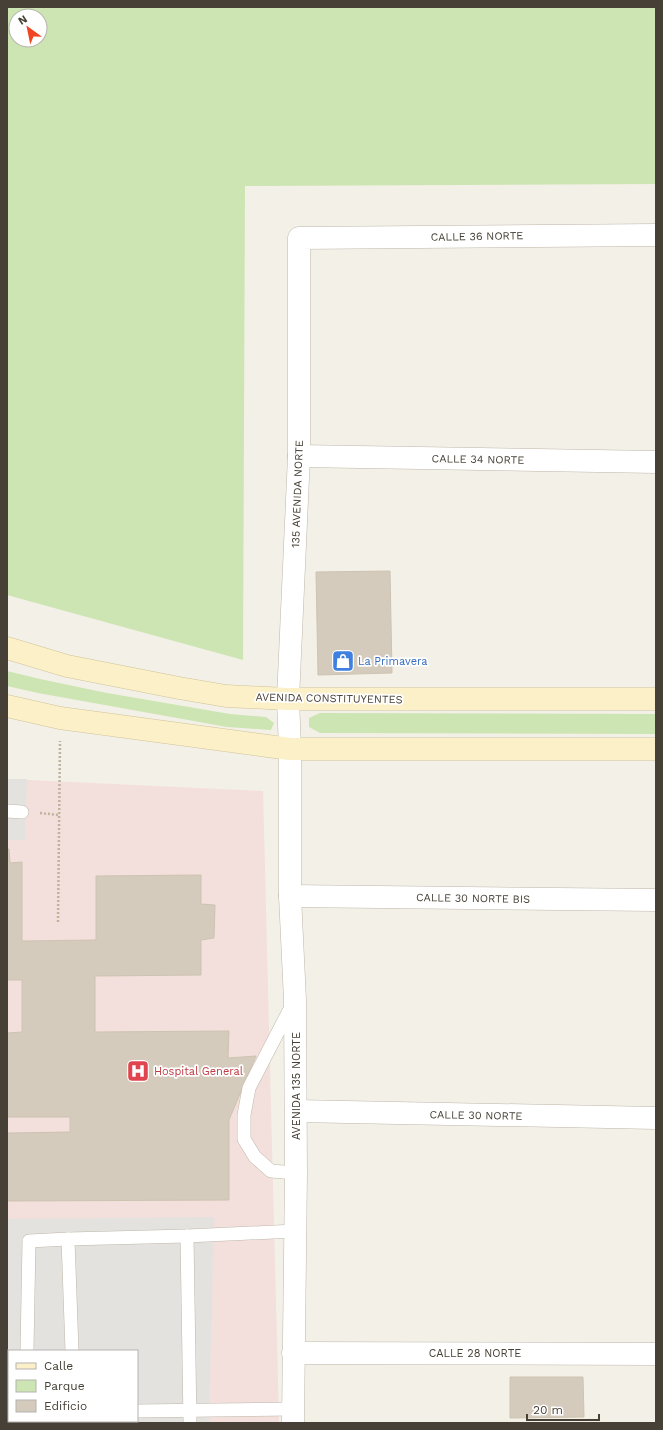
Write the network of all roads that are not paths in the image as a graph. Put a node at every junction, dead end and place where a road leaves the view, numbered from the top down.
1 (656, 235) edge
2 (298, 238) joint
3 (299, 456) junction
4 (656, 462) edge
5 (7, 648) edge
6 (656, 698) edge
7 (288, 699) junction
8 (7, 706) edge
9 (290, 749) junction
10 (656, 749) edge
11 (7, 812) edge
12 (22, 812) dead end
13 (290, 896) junction
14 (656, 900) edge
15 (295, 1000) junction
16 (296, 1111) junction
17 (656, 1118) edge
18 (296, 1173) junction
19 (295, 1232) junction
20 (187, 1236) junction
21 (68, 1239) junction
22 (27, 1350) edge
23 (72, 1350) edge
24 (293, 1353) junction
25 (656, 1354) edge
26 (138, 1411) edge
27 (293, 1416) edge
28 (190, 1417) edge

1 - 2 street, CALLE 36 NORTE
2 - 3 street, 135 AVENIDA NORTE
3 - 4 street, CALLE 34 NORTE
3 - 7 street, 135 AVENIDA NORTE
5 - 7 main road, AVENIDA CONSTITUYENTES
6 - 7 main road, AVENIDA CONSTITUYENTES
7 - 9 street, 135 AVENIDA NORTE
8 - 9 main road
9 - 10 main road
9 - 13 street, AVENIDA 135 NORTE
11 - 12 lane
13 - 14 street, CALLE 30 NORTE BIS
13 - 15 street, AVENIDA 135 NORTE
15 - 16 street, AVENIDA 135 NORTE
15 - 18 lane
16 - 17 street, CALLE 30 NORTE
16 - 18 street, AVENIDA 135 NORTE
18 - 19 street, AVENIDA 135 NORTE
19 - 20 lane
19 - 24 street, AVENIDA 135 NORTE
20 - 21 lane
20 - 28 lane
21 - 22 lane
21 - 23 lane
24 - 25 street, CALLE 28 NORTE
24 - 27 street, AVENIDA 135 NORTE
26 - 28 lane
27 - 28 lane

